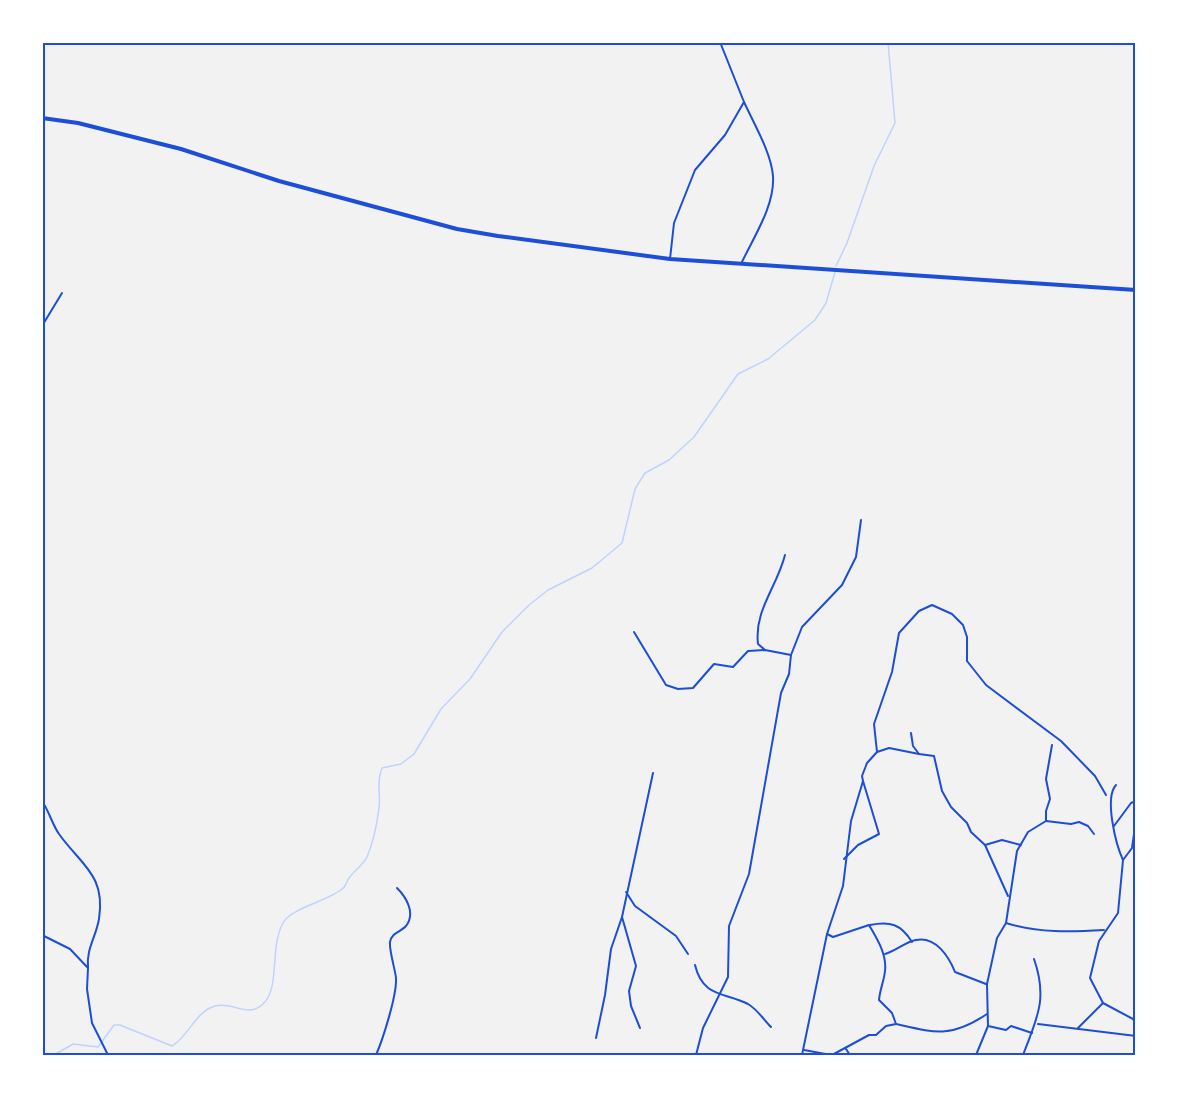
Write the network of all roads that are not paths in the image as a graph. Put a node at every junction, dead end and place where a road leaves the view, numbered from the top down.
1 (720, 42) edge
2 (744, 102) junction
3 (42, 118) edge
4 (670, 259) junction
5 (741, 264) junction
6 (1136, 290) edge
7 (62, 293) dead end
8 (42, 326) edge
9 (861, 520) dead end
10 (785, 555) dead end
11 (634, 632) dead end
12 (765, 650) junction
13 (790, 655) junction
14 (911, 733) dead end
15 (1052, 745) dead end
16 (877, 752) junction
17 (919, 754) junction
18 (653, 773) dead end
19 (863, 781) junction
20 (1116, 785) dead end
21 (1106, 795) dead end
22 (42, 801) edge
23 (1136, 801) edge
24 (1136, 820) edge
25 (1046, 821) junction
26 (1114, 826) junction
27 (1094, 834) dead end
28 (1021, 845) junction
29 (985, 846) junction
30 (844, 859) junction
31 (1123, 860) junction
32 (397, 888) dead end
33 (626, 892) junction
34 (1008, 896) junction
35 (622, 917) junction
36 (1006, 923) junction
37 (869, 925) junction
38 (1104, 930) junction
39 (826, 934) junction
40 (42, 935) edge
41 (912, 942) junction
42 (688, 954) dead end
43 (885, 954) junction
44 (1034, 959) dead end
45 (695, 965) dead end
46 (88, 968) junction
47 (987, 984) junction
48 (718, 995) junction
49 (1102, 1003) junction
50 (987, 1014) junction
51 (896, 1024) junction
52 (1037, 1024) junction
53 (1136, 1024) edge
54 (988, 1026) junction
55 (640, 1028) dead end
56 (771, 1028) dead end
57 (1078, 1029) junction
58 (1032, 1033) junction
59 (1136, 1036) edge
60 (596, 1038) dead end
61 (846, 1049) junction
62 (803, 1050) junction
63 (108, 1055) edge
64 (376, 1055) edge
65 (696, 1055) edge
66 (802, 1055) edge
67 (832, 1055) edge
68 (850, 1055) edge
69 (976, 1055) edge
70 (1023, 1055) edge

1 - 2 street
2 - 4 street
2 - 5 street
3 - 4 main road
4 - 5 main road
5 - 6 main road
7 - 8 street
9 - 13 street
10 - 12 street
11 - 12 street
12 - 13 street
13 - 48 street
14 - 17 street
15 - 25 street
16 - 17 street
16 - 19 street
16 - 21 street
17 - 29 street
18 - 33 street
19 - 30 street
19 - 30 street
20 - 26 street
22 - 46 street
23 - 26 street
24 - 31 street
25 - 27 street
25 - 28 street
26 - 31 street
28 - 29 street
28 - 34 street
29 - 34 street
30 - 39 street
31 - 38 street
32 - 64 street
33 - 35 street
33 - 42 street
34 - 36 street
35 - 55 street
35 - 60 street
36 - 38 street
36 - 47 street
37 - 39 street
37 - 41 street
37 - 43 street
38 - 49 street
39 - 62 street
40 - 46 street
41 - 43 street
41 - 47 street
43 - 51 street
44 - 52 street
45 - 48 street
46 - 63 street
47 - 50 street
48 - 56 street
48 - 65 street
49 - 53 street
49 - 57 street
50 - 51 street
50 - 54 street
51 - 61 street
52 - 57 street
52 - 58 street
54 - 58 street
54 - 69 street
57 - 59 street
58 - 70 street
61 - 67 street
61 - 68 street
62 - 66 street
62 - 67 street

